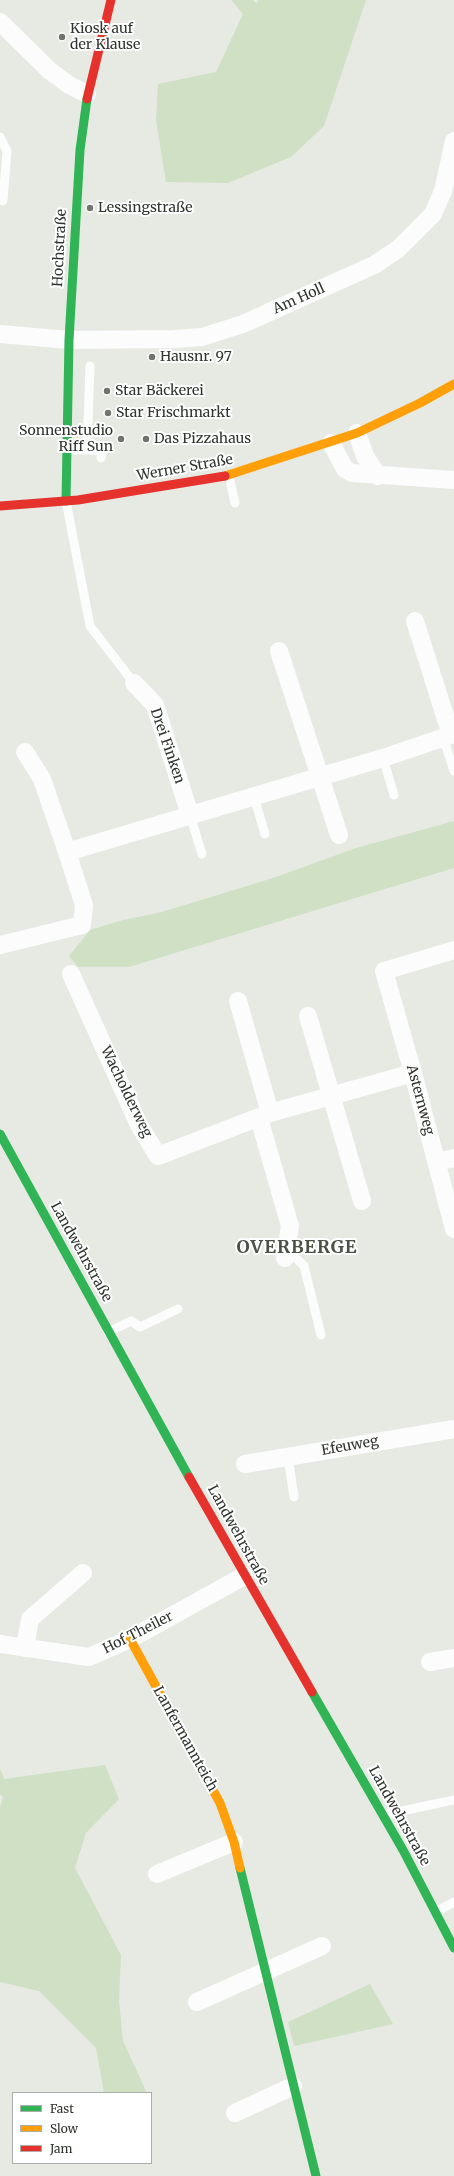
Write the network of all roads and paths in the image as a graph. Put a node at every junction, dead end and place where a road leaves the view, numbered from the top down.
1 (111, 0) edge
2 (4, 31) edge
3 (87, 94) junction
4 (0, 137) edge
5 (454, 141) edge
6 (3, 201) dead end
7 (0, 334) edge
8 (69, 340) junction
9 (90, 366) dead end
10 (454, 384) edge
11 (357, 433) junction
12 (331, 443) junction
13 (66, 450) junction
14 (87, 450) junction
15 (101, 458) dead end
16 (229, 476) junction
17 (378, 476) junction
18 (454, 480) edge
19 (66, 501) junction
20 (235, 503) dead end
21 (0, 506) edge
22 (415, 621) dead end
23 (279, 651) dead end
24 (134, 683) joint
25 (450, 735) edge
26 (26, 752) dead end
27 (383, 758) junction
28 (454, 771) edge
29 (320, 776) junction
30 (394, 795) dead end
31 (254, 797) junction
32 (190, 815) junction
33 (265, 834) dead end
34 (339, 835) dead end
35 (67, 852) junction
36 (202, 854) dead end
37 (0, 945) edge
38 (454, 950) edge
39 (71, 974) dead end
40 (238, 1001) dead end
41 (308, 1016) dead end
42 (413, 1073) junction
43 (330, 1096) junction
44 (264, 1116) junction
45 (0, 1134) edge
46 (454, 1158) edge
47 (437, 1162) junction
48 (362, 1201) dead end
49 (454, 1228) edge
50 (286, 1254) joint
51 (178, 1309) dead end
52 (108, 1332) junction
53 (321, 1335) dead end
54 (454, 1429) edge
55 (288, 1457) junction
56 (245, 1464) dead end
57 (294, 1497) dead end
58 (84, 1573) dead end
59 (244, 1576) junction
60 (130, 1639) junction
61 (0, 1644) edge
62 (25, 1648) junction
63 (454, 1658) edge
64 (430, 1662) dead end
65 (454, 1800) edge
66 (383, 1814) junction
67 (234, 1842) junction
68 (157, 1874) dead end
69 (454, 1902) edge
70 (436, 1912) junction
71 (322, 1946) dead end
72 (454, 1948) edge
73 (266, 1972) junction
74 (198, 2002) dead end
75 (293, 2086) junction
76 (235, 2113) dead end
77 (316, 2176) edge

1 - 3 main road, Hochstraße
2 - 3 street
3 - 8 main road, Hochstraße
4 - 6 lane
5 - 8 street, Am Holl
7 - 8 street
8 - 13 main road, Hochstraße
9 - 14 lane
10 - 11 main road, Werner Straße
11 - 12 main road, Werner Straße
11 - 17 street
12 - 16 main road, Werner Straße
12 - 17 street
13 - 14 lane
13 - 19 main road, Hochstraße
14 - 15 lane
16 - 19 main road, Werner Straße
16 - 20 lane
17 - 18 street
19 - 21 main road, Werner Straße
19 - 24 lane, Drei Finken
22 - 25 street
23 - 29 street
24 - 32 street, Drei Finken
25 - 27 street
25 - 28 lane
26 - 35 street
27 - 29 street
27 - 30 lane
29 - 31 street
29 - 34 street
31 - 32 street
31 - 33 lane
32 - 35 street
32 - 36 lane
35 - 37 street
38 - 42 street, Asternweg
39 - 44 street, Wacholderweg
40 - 44 street
41 - 43 street
42 - 43 street, Wacholderweg
42 - 47 street, Asternweg
43 - 44 street, Wacholderweg
43 - 48 street
44 - 50 street
45 - 52 main road, Landwehrstraße
46 - 47 street
47 - 49 street, Asternweg
50 - 53 lane
51 - 52 lane
52 - 59 main road, Landwehrstraße
54 - 55 street, Efeuweg
55 - 56 street, Efeuweg
55 - 57 lane
58 - 62 street
59 - 60 street, Hof Theiler
59 - 66 main road, Landwehrstraße
60 - 62 street, Hof Theiler
60 - 67 main road, Lanfermannteich
61 - 62 street, Hof Theiler
63 - 64 street
65 - 66 lane
66 - 70 main road, Landwehrstraße
67 - 68 street
67 - 73 main road, Lanfermannteich
69 - 70 lane
70 - 72 main road, Landwehrstraße
71 - 73 street
73 - 74 street
73 - 75 main road, Lanfermannteich
75 - 76 street
75 - 77 main road, Lanfermannteich

